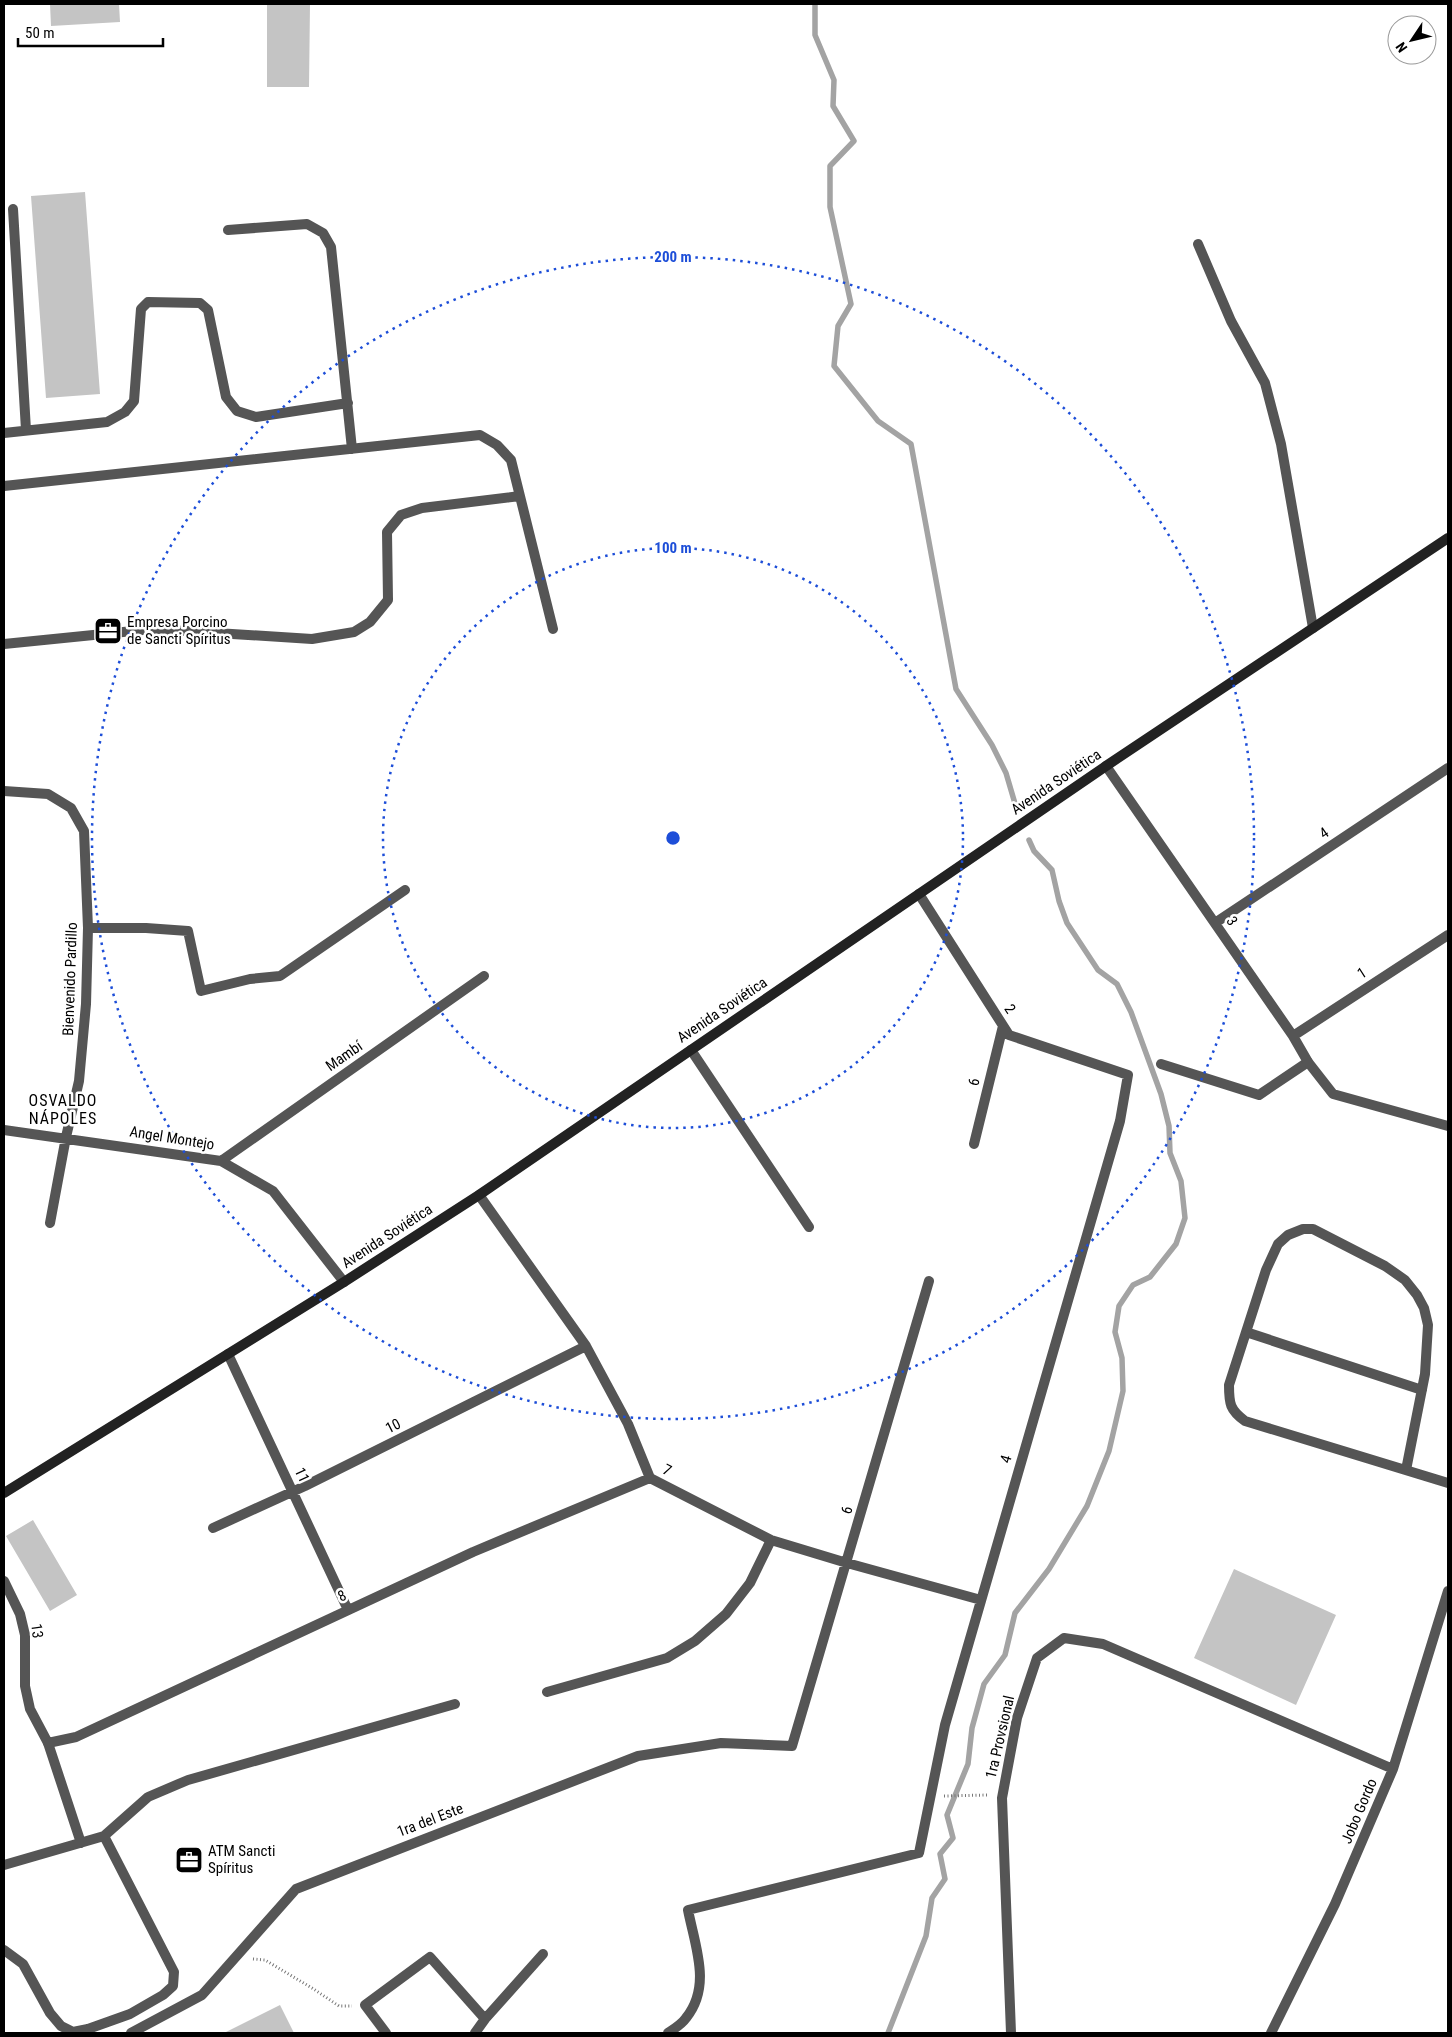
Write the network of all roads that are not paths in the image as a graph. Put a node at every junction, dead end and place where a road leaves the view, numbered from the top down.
1 (13, 209) dead end
2 (228, 230) dead end
3 (1198, 244) dead end
4 (348, 403) junction
5 (26, 430) junction
6 (4, 433) edge
7 (352, 449) junction
8 (4, 486) edge
9 (520, 496) junction
10 (1448, 538) edge
11 (1313, 628) junction
12 (553, 629) dead end
13 (4, 644) edge
14 (1106, 766) junction
15 (1448, 768) edge
16 (4, 791) edge
17 (405, 890) dead end
18 (919, 894) junction
19 (1215, 923) junction
20 (88, 928) junction
21 (1448, 935) edge
22 (484, 976) dead end
23 (1004, 1026) junction
24 (1293, 1036) junction
25 (691, 1050) junction
26 (1308, 1062) junction
27 (1162, 1064) dead end
28 (1128, 1075) joint
29 (1448, 1126) edge
30 (4, 1130) edge
31 (66, 1137) junction
32 (974, 1144) dead end
33 (221, 1161) junction
34 (479, 1195) junction
35 (50, 1223) dead end
36 (808, 1227) dead end
37 (929, 1281) dead end
38 (344, 1282) junction
39 (1246, 1332) junction
40 (586, 1346) junction
41 (228, 1354) junction
42 (1422, 1390) junction
43 (1406, 1470) junction
44 (650, 1478) junction
45 (1448, 1483) edge
46 (294, 1492) junction
47 (4, 1494) edge
48 (213, 1528) dead end
49 (771, 1540) junction
50 (847, 1564) junction
51 (4, 1581) edge
52 (1448, 1591) edge
53 (981, 1600) junction
54 (348, 1610) junction
55 (547, 1692) dead end
56 (455, 1704) dead end
57 (48, 1743) junction
58 (792, 1746) joint
59 (1393, 1769) junction
60 (104, 1836) junction
61 (81, 1843) junction
62 (4, 1865) edge
63 (4, 1950) edge
64 (543, 1954) dead end
65 (485, 2018) junction
66 (131, 2033) edge
67 (386, 2033) edge
68 (475, 2033) edge
69 (668, 2033) edge
70 (1011, 2033) edge
71 (1271, 2033) edge

1 - 5 street
2 - 4 street
3 - 11 street
4 - 5 street
4 - 7 street
5 - 6 street
7 - 8 street
7 - 9 street
9 - 12 street
9 - 13 street
10 - 11 street, Avenida Soviética
11 - 14 street, Avenida Soviética
14 - 18 street, Avenida Soviética
14 - 19 street, 3
15 - 19 street, 4
16 - 20 street, Bienvenido Pardillo
17 - 20 street
18 - 23 street, 2
18 - 25 street, Avenida Soviética
19 - 24 street, 3
20 - 31 street, Bienvenido Pardillo
21 - 24 street, 1
22 - 33 street, Mambí
23 - 28 street, 2
23 - 32 street, 6
24 - 26 street, 3
25 - 34 street, Avenida Soviética
25 - 36 street
26 - 27 street
26 - 29 street, 3
28 - 53 street, 4
30 - 31 street, Angel Montejo
31 - 33 street, Angel Montejo
31 - 35 street, Bienvenido Pardillo
33 - 38 street, Angel Montejo
34 - 38 street, Avenida Soviética
34 - 40 street, 7
37 - 50 street, 6
38 - 41 street, Avenida Soviética
39 - 42 street
39 - 42 street
39 - 43 street
40 - 44 street, 7
40 - 46 street, 10
41 - 46 street, 11
41 - 47 street, Avenida Soviética
42 - 43 street
43 - 45 street
44 - 49 street, 7
44 - 54 street, 8
46 - 48 street, 10
46 - 54 street, 11
49 - 50 street, 7
49 - 55 street
50 - 53 street, 7
50 - 58 street, 6
51 - 57 street, 13
52 - 59 street, Jobo Gordo
53 - 69 street, 4
54 - 57 street, 8
56 - 60 street
57 - 61 street, 13
58 - 66 street, 1ra del Este
59 - 70 street, 1ra Provsional
59 - 71 street, Jobo Gordo
60 - 61 street
60 - 63 street
61 - 62 street
64 - 65 street
65 - 67 street
65 - 68 street

